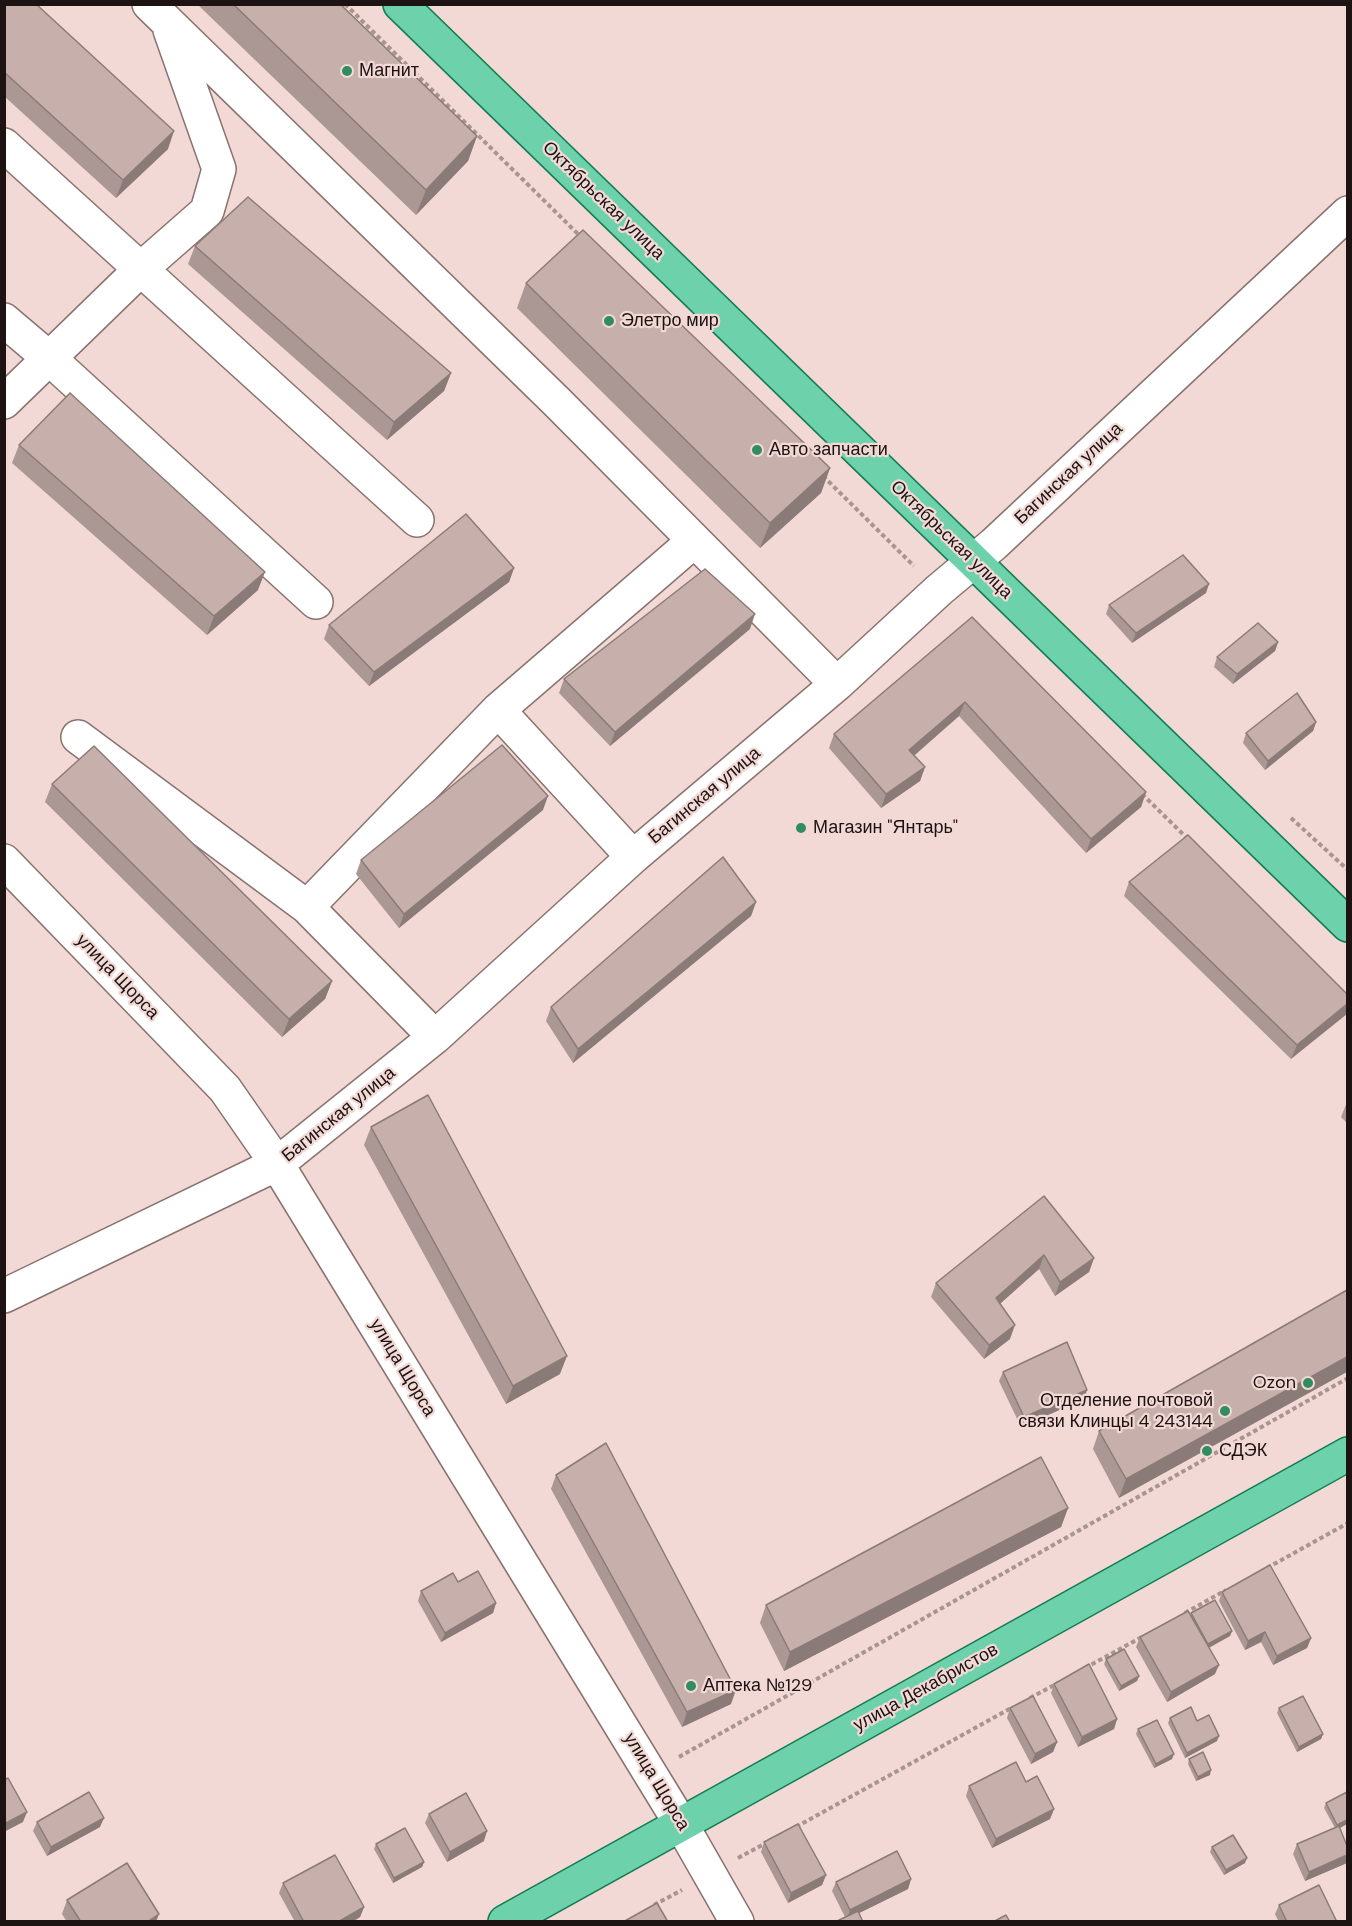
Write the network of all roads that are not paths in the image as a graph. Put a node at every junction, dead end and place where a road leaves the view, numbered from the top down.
1 (400, 4) edge
2 (158, 14) edge
3 (4, 145) edge
4 (1347, 213) edge
5 (142, 268) junction
6 (4, 320) edge
7 (50, 358) junction
8 (4, 402) edge
9 (417, 520) dead end
10 (694, 541) junction
11 (973, 562) junction
12 (316, 602) dead end
13 (837, 684) junction
14 (498, 710) junction
15 (78, 737) dead end
16 (633, 857) junction
17 (4, 861) edge
18 (307, 907) junction
19 (1347, 925) edge
20 (435, 1037) junction
21 (278, 1164) junction
22 (4, 1296) edge
23 (1347, 1454) edge
24 (681, 1824) junction
25 (505, 1922) edge
26 (737, 1922) edge

1 - 11 main road, Октябрьская улица
2 - 5 street
2 - 10 street
3 - 5 street
4 - 11 street, Багинская улица
5 - 7 street
5 - 9 street
6 - 7 street
7 - 8 street
7 - 12 street
10 - 13 street
10 - 14 street
11 - 13 street, Багинская улица
11 - 19 main road, Октябрьская улица
13 - 16 street, Багинская улица
14 - 16 street
14 - 18 street
15 - 18 street
16 - 20 street, Багинская улица
17 - 21 street, улица Щорса
18 - 20 street
20 - 21 street, Багинская улица
21 - 22 street, Багинская улица
21 - 24 street, улица Щорса
23 - 24 main road, улица Декабристов
24 - 25 main road, улица Декабристов
24 - 26 street, улица Щорса

